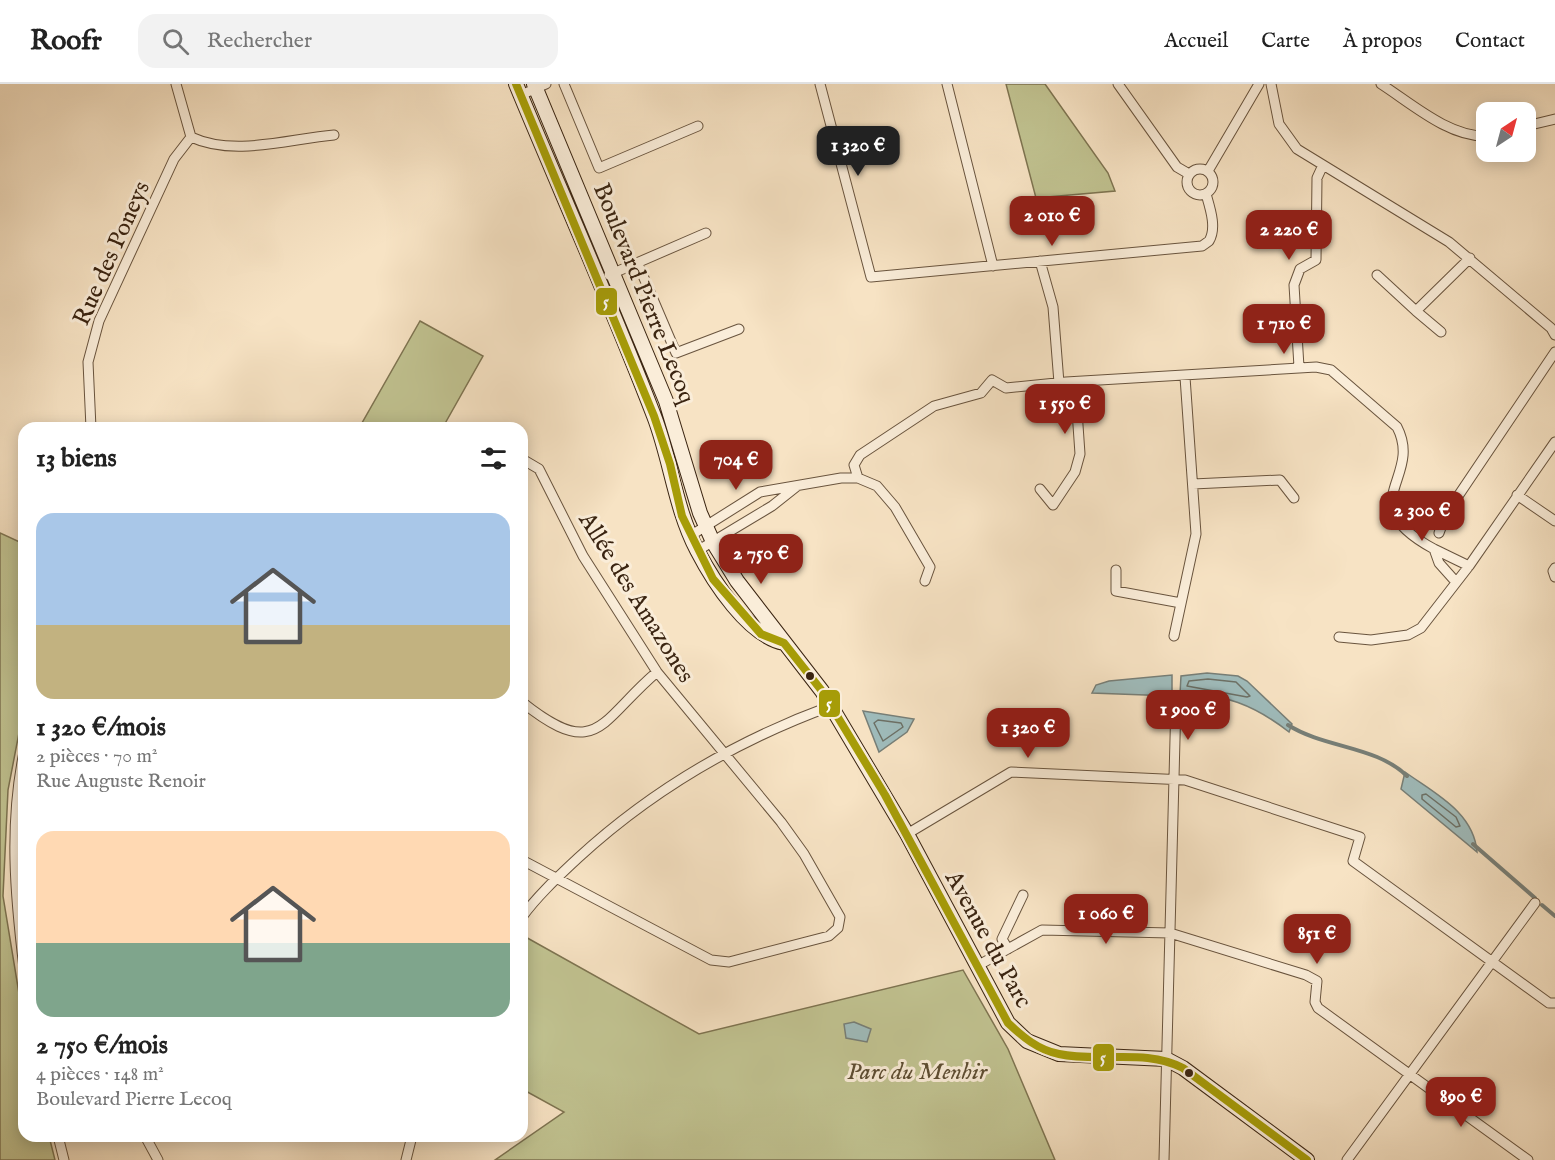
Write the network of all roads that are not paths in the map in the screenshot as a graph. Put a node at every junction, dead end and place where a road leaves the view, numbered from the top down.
1 (177, 84) edge
2 (564, 84) edge
3 (820, 84) edge
4 (947, 84) edge
5 (1118, 84) edge
6 (1259, 84) edge
7 (1271, 84) edge
8 (1381, 84) edge
9 (538, 86) edge
10 (519, 90) edge
11 (1555, 119) edge
12 (1536, 124) edge
13 (698, 126) dead end
14 (333, 135) dead end
15 (1476, 136) edge
16 (191, 137) junction
17 (1323, 165) junction
18 (1208, 171) junction
19 (1189, 174) junction
20 (1206, 194) junction
21 (706, 233) dead end
22 (1470, 258) junction
23 (1040, 261) junction
24 (638, 264) junction
25 (993, 266) junction
26 (613, 273) junction
27 (1377, 275) dead end
28 (598, 280) junction
29 (1416, 311) junction
30 (739, 329) dead end
31 (1441, 332) dead end
32 (1555, 335) edge
33 (1555, 352) edge
34 (1299, 367) junction
35 (1185, 377) junction
36 (1074, 382) junction
37 (1059, 383) junction
38 (91, 422) edge
39 (1555, 442) edge
40 (528, 463) edge
41 (858, 478) junction
42 (1192, 484) junction
43 (798, 486) junction
44 (1040, 489) dead end
45 (1517, 495) junction
46 (1294, 498) dead end
47 (1555, 521) edge
48 (706, 526) junction
49 (1438, 533) dead end
50 (690, 536) junction
51 (713, 542) junction
52 (1434, 549) junction
53 (697, 550) junction
54 (1469, 566) junction
55 (1555, 568) edge
56 (1116, 570) dead end
57 (1555, 577) edge
58 (925, 581) dead end
59 (1456, 582) junction
60 (1181, 603) junction
61 (1174, 636) dead end
62 (1339, 637) dead end
63 (784, 643) junction
64 (657, 672) junction
65 (1176, 702) dead end
66 (831, 706) junction
67 (528, 707) edge
68 (725, 754) junction
69 (1173, 779) junction
70 (18, 805) edge
71 (907, 834) junction
72 (528, 863) edge
73 (557, 878) junction
74 (1023, 895) dead end
75 (1535, 903) dead end
76 (18, 904) edge
77 (528, 910) edge
78 (1170, 933) junction
79 (1008, 949) junction
80 (1492, 962) junction
81 (977, 966) junction
82 (1555, 1003) edge
83 (1166, 1059) junction
84 (1410, 1074) junction
85 (60, 1142) edge
86 (148, 1142) edge
87 (410, 1142) edge
88 (64, 1160) edge
89 (158, 1160) edge
90 (406, 1160) edge
91 (1164, 1160) edge
92 (1307, 1160) edge
93 (1347, 1160) edge
94 (1528, 1160) edge

1 - 16 street
2 - 13 street
3 - 25 street
4 - 25 street
5 - 19 street
6 - 18 street
7 - 17 street
8 - 15 street
9 - 10 street
9 - 26 street, Boulevard Pierre Lecoq
10 - 28 street, Boulevard Pierre Lecoq
11 - 12 street
14 - 16 street
16 - 38 street, Rue des Poneys
17 - 22 street
17 - 34 street
18 - 19 street
18 - 20 street
19 - 20 street
20 - 23 street
21 - 24 street
22 - 29 street
22 - 32 street
23 - 25 street
23 - 37 street
24 - 26 street
24 - 30 street
26 - 28 street
26 - 48 street, Boulevard Pierre Lecoq
27 - 29 street
28 - 50 street, Boulevard Pierre Lecoq
29 - 31 street
33 - 49 street
34 - 35 street
34 - 52 street
35 - 36 street
35 - 42 street
36 - 37 street
36 - 44 street
37 - 41 street
39 - 45 street
40 - 64 street, Allée des Amazones
41 - 43 street
41 - 58 street
42 - 46 street
42 - 60 street
43 - 48 street
43 - 51 street
45 - 47 street
45 - 54 street
48 - 50 street
48 - 51 street, Boulevard Pierre Lecoq
50 - 53 street, Boulevard Pierre Lecoq
51 - 53 street
51 - 63 street, Boulevard Pierre Lecoq
52 - 54 street
52 - 59 street
53 - 63 street, Boulevard Pierre Lecoq
54 - 59 street
55 - 57 street
56 - 60 street
59 - 62 street
60 - 61 street
63 - 66 street, Boulevard Pierre Lecoq
64 - 67 street
64 - 68 street, Allée des Amazones
65 - 69 street
66 - 68 street
66 - 71 street, Avenue du Parc
68 - 73 street
68 - 73 street, Allée des Amazones
69 - 71 street
69 - 78 street
69 - 80 street
70 - 76 street
71 - 81 street, Avenue du Parc
72 - 73 street
73 - 77 street
74 - 79 street
75 - 80 street
78 - 79 street
78 - 83 street
78 - 84 street
79 - 81 street
80 - 82 street
80 - 84 street
81 - 83 street, Avenue du Parc
83 - 91 street
83 - 92 street, Avenue du Parc
84 - 93 street
84 - 94 street
85 - 88 street
86 - 89 street
87 - 90 street

